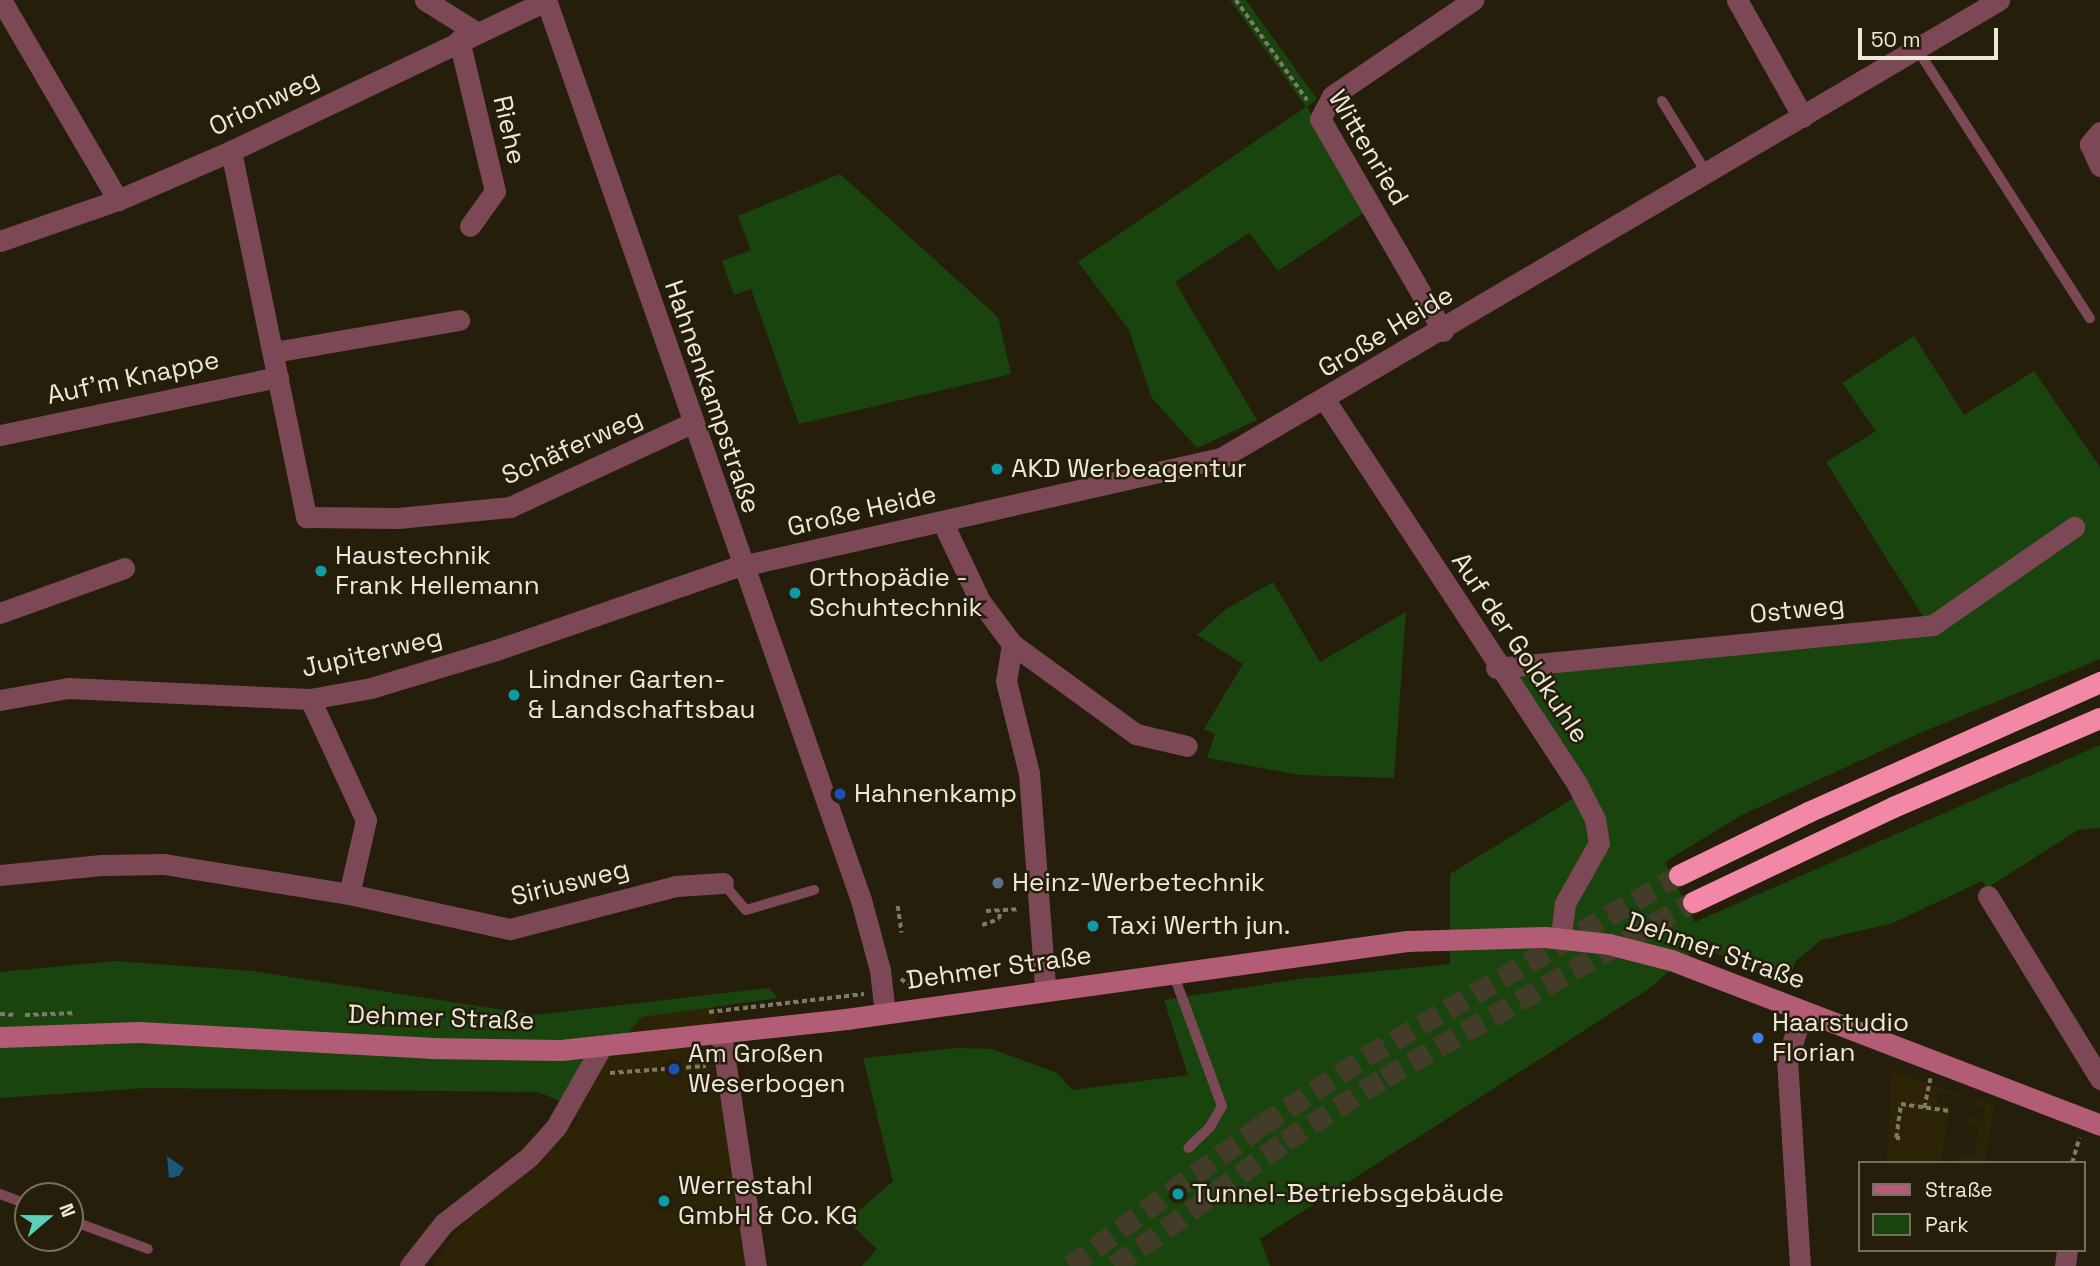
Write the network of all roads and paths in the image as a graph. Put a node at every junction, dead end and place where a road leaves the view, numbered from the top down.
1 (1, 0) edge
2 (425, 0) edge
3 (546, 0) edge
4 (1236, 0) edge
5 (1473, 0) edge
6 (1737, 0) edge
7 (1999, 0) edge
8 (467, 36) junction
9 (1917, 49) junction
10 (1662, 101) dead end
11 (1803, 117) junction
12 (1321, 119) junction
13 (2100, 132) edge
14 (231, 151) junction
15 (2100, 166) edge
16 (1707, 174) junction
17 (118, 200) junction
18 (470, 226) dead end
19 (0, 242) edge
20 (2090, 317) dead end
21 (459, 320) dead end
22 (1443, 331) junction
23 (274, 352) junction
24 (278, 377) junction
25 (1325, 400) junction
26 (690, 424) junction
27 (0, 435) edge
28 (942, 521) junction
29 (2074, 527) dead end
30 (742, 566) junction
31 (124, 568) dead end
32 (0, 613) edge
33 (1012, 644) junction
34 (1496, 667) junction
35 (2100, 682) edge
36 (310, 699) junction
37 (0, 700) edge
38 (2100, 718) edge
39 (1187, 746) dead end
40 (0, 875) edge
41 (1679, 875) tunnel mouth
42 (723, 883) joint
43 (1039, 888) junction
44 (814, 890) dead end
45 (349, 894) junction
46 (1988, 896) dead end
47 (1693, 902) tunnel mouth
48 (898, 906) dead end
49 (1000, 910) junction
50 (986, 911) dead end
51 (982, 925) dead end
52 (894, 935) dead end
53 (1561, 938) junction
54 (1173, 973) junction
55 (1045, 988) junction
56 (842, 995) dead end
57 (1803, 1010) junction
58 (81, 1013) dead end
59 (885, 1013) junction
60 (0, 1014) edge
61 (700, 1014) dead end
62 (721, 1033) junction
63 (0, 1037) edge
64 (602, 1046) junction
65 (1930, 1078) dead end
66 (2100, 1079) edge
67 (1924, 1108) junction
68 (1949, 1111) dead end
69 (2100, 1125) edge
70 (2080, 1134) dead end
71 (1900, 1139) dead end
72 (1188, 1147) dead end
73 (2073, 1161) edge
74 (84, 1225) edge
75 (148, 1249) dead end
76 (410, 1266) edge
77 (756, 1266) edge
78 (1800, 1266) edge

1 - 17 street
2 - 8 street
3 - 8 street, Orionweg
3 - 26 street, Hahnenkampstraße
4 - 12 path, Wittenried
5 - 12 street
6 - 11 street
7 - 9 street, Große Heide
8 - 14 street, Orionweg
8 - 18 street, Riehe
9 - 11 street, Große Heide
9 - 20 lane
10 - 16 lane
11 - 16 street, Große Heide
12 - 22 street, Wittenried
13 - 15 street
14 - 17 street, Orionweg
14 - 23 street
16 - 22 street, Große Heide
17 - 19 street, Orionweg
21 - 23 street
22 - 25 street, Große Heide
23 - 24 street
24 - 26 street, Schäferweg
24 - 27 street, Auf'm Knappe
25 - 28 street, Große Heide
25 - 34 street, Auf der Goldkuhle
26 - 30 street, Hahnenkampstraße
28 - 30 street, Große Heide
28 - 33 street
29 - 34 street, Ostweg
30 - 36 street, Jupiterweg
30 - 59 street, Hahnenkampstraße
31 - 32 street
33 - 39 street
33 - 43 street
34 - 53 street, Auf der Goldkuhle
35 - 41 highway
36 - 37 street, Jupiterweg
36 - 45 street
38 - 47 highway
40 - 45 street, Siriusweg
42 - 44 lane
42 - 45 street, Siriusweg
43 - 49 path
43 - 55 street
46 - 66 street
48 - 52 path
49 - 50 path
49 - 51 path
53 - 54 street, Dehmer Straße
53 - 57 street, Dehmer Straße
54 - 55 street, Dehmer Straße
54 - 72 lane
55 - 59 street, Dehmer Straße
56 - 61 path
57 - 69 street, Dehmer Straße
57 - 78 street
58 - 60 path
59 - 62 street, Dehmer Straße
62 - 64 street, Dehmer Straße
62 - 77 street
63 - 64 street, Dehmer Straße
64 - 76 street
65 - 67 path
67 - 68 path
67 - 71 path
70 - 73 path
74 - 75 lane

